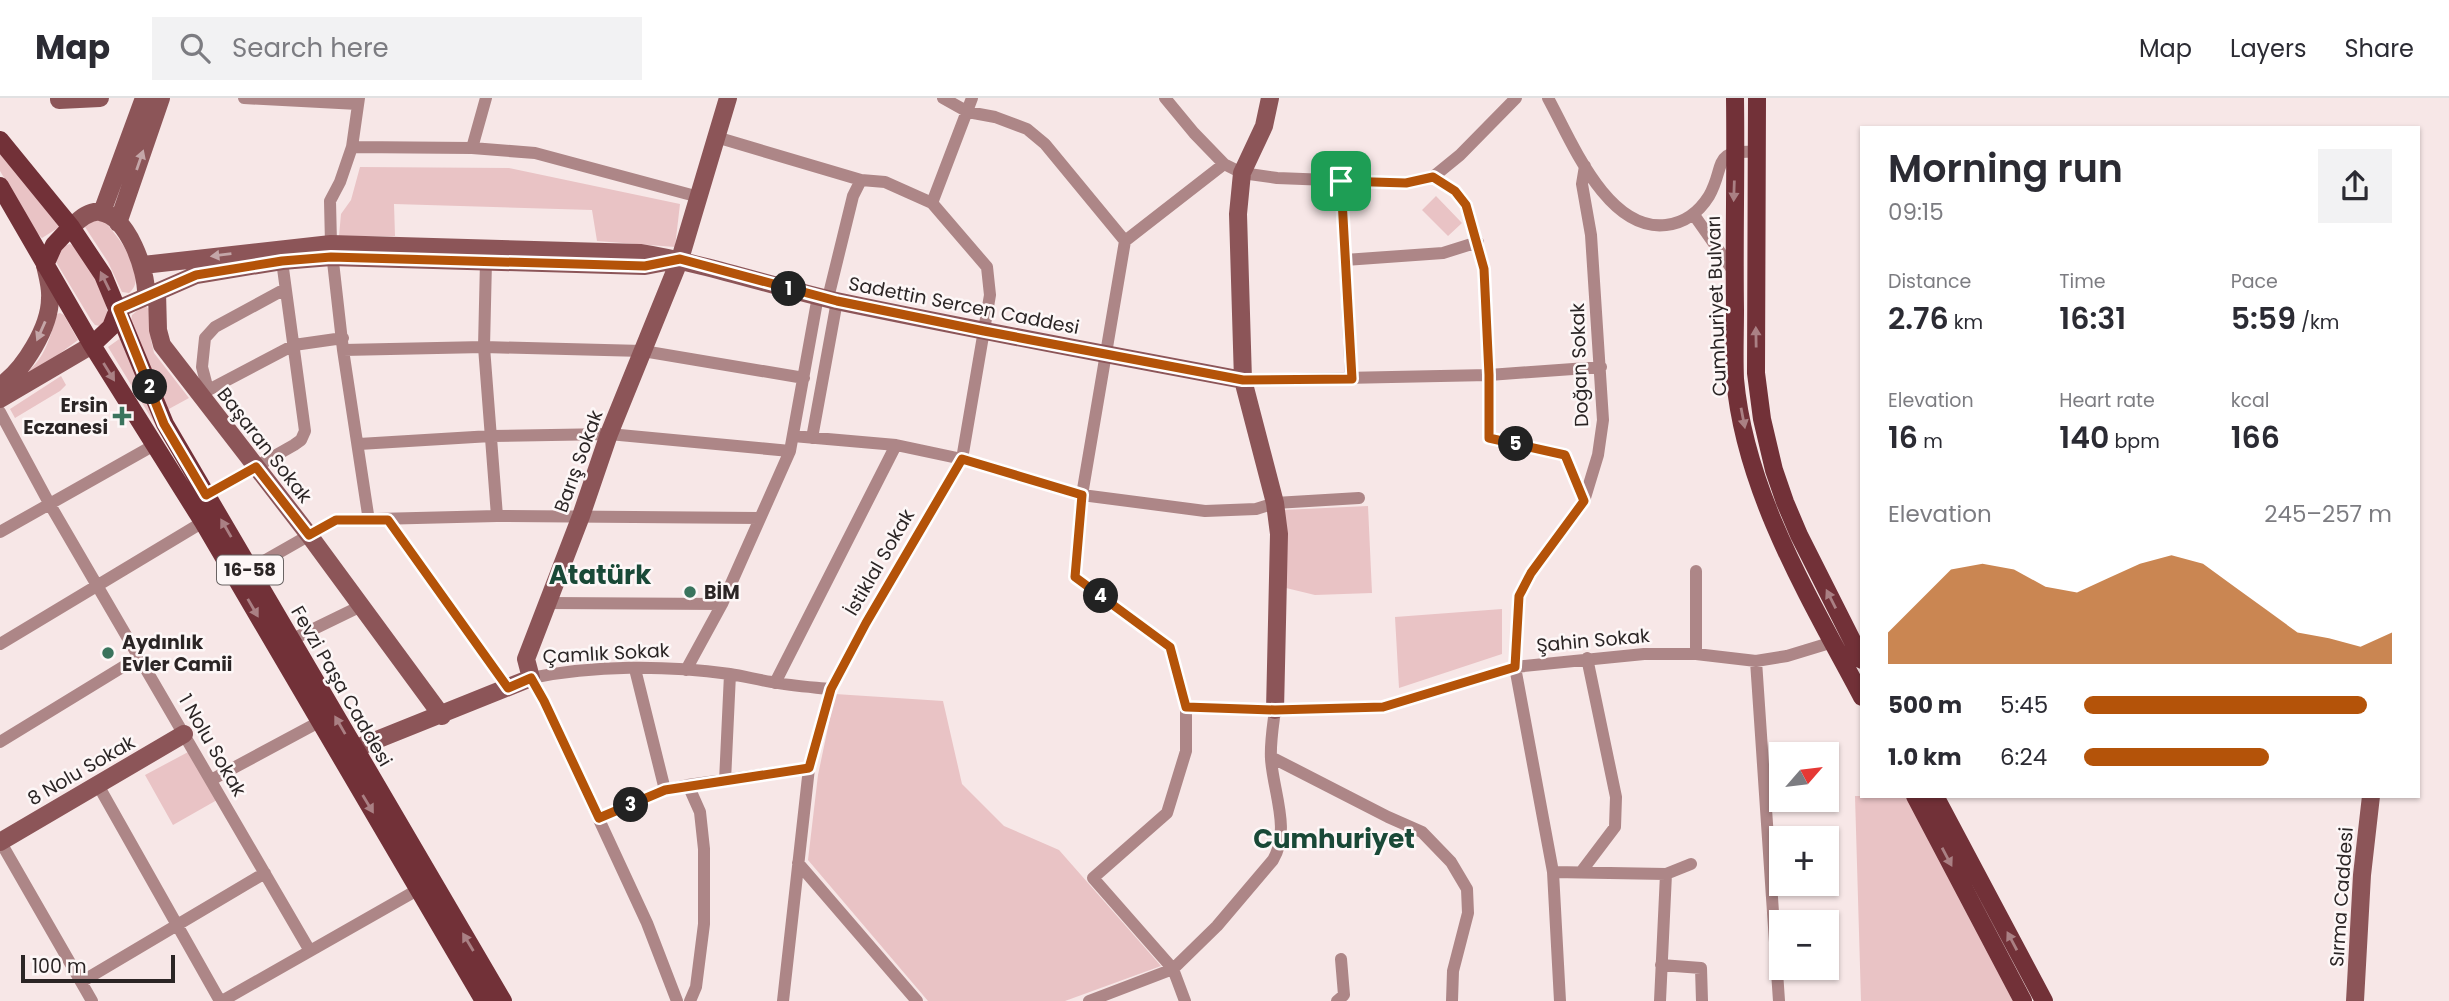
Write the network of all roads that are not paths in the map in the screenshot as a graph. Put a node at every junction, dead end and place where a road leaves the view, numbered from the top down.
1 (59, 98) edge
2 (100, 98) edge
3 (144, 98) edge
4 (161, 98) edge
5 (244, 98) edge
6 (486, 98) edge
7 (728, 98) edge
8 (943, 98) edge
9 (972, 98) edge
10 (1165, 98) edge
11 (1270, 98) edge
12 (1516, 98) edge
13 (1548, 98) edge
14 (1735, 98) edge
15 (1757, 98) edge
16 (359, 101) edge
17 (968, 112) junction
18 (716, 137) junction
19 (0, 140) edge
20 (352, 147) junction
21 (472, 148) junction
22 (1736, 151) junction
23 (1756, 152) junction
24 (1224, 164) junction
25 (1585, 166) junction
26 (1242, 173) junction
27 (1433, 177) junction
28 (861, 180) junction
29 (1341, 181) junction
30 (0, 186) edge
31 (699, 197) junction
32 (932, 204) junction
33 (102, 212) junction
34 (1694, 215) junction
35 (118, 223) junction
36 (71, 227) junction
37 (1125, 240) junction
38 (1478, 242) junction
39 (331, 250) junction
40 (680, 259) junction
41 (1345, 260) junction
42 (282, 261) junction
43 (486, 261) junction
44 (45, 265) junction
45 (143, 265) junction
46 (1734, 272) junction
47 (285, 289) junction
48 (152, 293) junction
49 (828, 298) junction
50 (118, 309) junction
51 (984, 331) junction
52 (343, 344) junction
53 (92, 345) junction
54 (294, 345) junction
55 (484, 347) junction
56 (643, 351) junction
57 (1107, 354) junction
58 (1601, 368) junction
59 (1489, 375) junction
60 (804, 378) junction
61 (1352, 379) junction
62 (2, 380) edge
63 (1243, 380) junction
64 (204, 392) junction
65 (0, 399) edge
66 (0, 412) edge
67 (609, 434) junction
68 (491, 436) junction
69 (793, 436) junction
70 (811, 438) junction
71 (156, 444) junction
72 (359, 444) junction
73 (896, 445) junction
74 (790, 451) junction
75 (962, 459) junction
76 (256, 467) junction
77 (206, 495) junction
78 (1082, 495) junction
79 (1359, 498) dead end
80 (1584, 501) junction
81 (49, 503) junction
82 (1275, 503) junction
83 (497, 516) junction
84 (581, 516) junction
85 (759, 517) junction
86 (388, 520) junction
87 (369, 521) junction
88 (203, 522) junction
89 (0, 532) edge
90 (309, 535) junction
91 (250, 569) junction
92 (1696, 571) dead end
93 (97, 586) junction
94 (548, 603) junction
95 (722, 604) junction
96 (361, 606) junction
97 (291, 640) junction
98 (1833, 642) junction
99 (0, 644) edge
100 (1696, 654) junction
101 (1860, 656) edge
102 (139, 657) junction
103 (1587, 658) junction
104 (1756, 662) junction
105 (1515, 667) junction
106 (635, 669) junction
107 (686, 670) junction
108 (730, 674) junction
109 (531, 678) junction
110 (775, 683) junction
111 (508, 688) junction
112 (831, 689) junction
113 (1860, 693) edge
114 (1186, 707) junction
115 (1275, 710) junction
116 (442, 716) junction
117 (319, 722) junction
118 (184, 734) junction
119 (0, 742) edge
120 (354, 749) junction
121 (1271, 757) junction
122 (809, 768) junction
123 (211, 780) junction
124 (725, 781) junction
125 (98, 785) junction
126 (688, 785) junction
127 (665, 790) junction
128 (1916, 798) edge
129 (1936, 798) edge
130 (2371, 798) edge
131 (599, 818) junction
132 (0, 841) edge
133 (798, 863) junction
134 (1691, 864) dead end
135 (1553, 872) junction
136 (1581, 872) junction
137 (265, 873) junction
138 (1666, 874) junction
139 (419, 889) junction
140 (177, 925) junction
141 (310, 951) junction
142 (1341, 959) dead end
143 (1661, 965) junction
144 (1173, 969) junction
145 (81, 982) junction
146 (92, 1001) edge
147 (221, 1001) edge
148 (484, 1001) edge
149 (503, 1001) edge
150 (677, 1001) edge
151 (690, 1001) edge
152 (783, 1001) edge
153 (917, 1001) edge
154 (1089, 1001) edge
155 (1185, 1001) edge
156 (1337, 1001) edge
157 (1452, 1001) edge
158 (1560, 1001) edge
159 (1660, 1001) edge
160 (1702, 1001) edge
161 (1779, 1001) edge
162 (2023, 1001) edge
163 (2044, 1001) edge
164 (2355, 1001) edge

1 - 2 street
3 - 33 street
35 -> 4 street
5 - 16 street
6 - 21 street
7 - 18 street, Barış Sokak
8 - 17 street
9 - 17 street
10 - 24 street
11 - 26 street
12 - 27 street
13 - 25 street
14 - 22 main road, Cumhuriyet Bulvarı
15 - 23 main road, Cumhuriyet Bulvarı
16 - 20 street
17 - 32 street
17 - 37 street
18 - 28 street
18 - 31 street, Barış Sokak
19 - 36 main road, Fevzi Paşa Caddesi / 16-58
20 - 21 street
20 - 39 street
21 - 31 street
22 - 23 street
22 - 34 street
22 -> 46 main road, Cumhuriyet Bulvarı
101 -> 23 main road, Cumhuriyet Bulvarı
24 - 26 street
24 - 37 street
25 - 34 street
25 - 58 street, Doğan Sokak
26 - 29 street
26 - 63 street
27 - 29 street
27 - 38 street
28 - 32 street
28 - 49 street
29 - 41 street
30 - 44 main road, Fevzi Paşa Caddesi / 16-58
31 - 40 street, Barış Sokak
32 - 51 street
33 - 35 street
33 - 36 street
34 - 46 street
35 - 45 street
36 - 44 main road
50 -> 36 main road, Fevzi Paşa Caddesi / 16-58
37 - 57 street
38 - 41 street
38 - 59 street
39 - 40 street, Sadettin Sercen Caddesi
39 - 42 street, Sadettin Sercen Caddesi
39 - 43 street, Sadettin Sercen Caddesi
39 -> 45 street, Sadettin Sercen Caddesi
39 - 52 street
40 - 43 street, Sadettin Sercen Caddesi
40 - 49 street, Sadettin Sercen Caddesi
40 - 56 street, Barış Sokak
41 - 61 street
42 - 47 street
42 - 48 street, Sadettin Sercen Caddesi
43 - 55 street
44 - 53 main road, Fevzi Paşa Caddesi / 16-58
44 -> 62 street
45 - 48 street, Başaran Sokak
46 -> 98 main road, Cumhuriyet Bulvarı
47 - 54 street
47 - 64 street
48 - 50 street, Sadettin Sercen Caddesi
48 - 64 street, Başaran Sokak
49 - 51 street, Sadettin Sercen Caddesi
49 - 60 street
49 - 70 street
50 - 53 main road
50 - 77 main road, Fevzi Paşa Caddesi / 16-58
51 - 57 street, Sadettin Sercen Caddesi
51 - 75 street
52 - 54 street
52 - 55 street
52 - 72 street
53 - 65 street
53 -> 71 main road, Fevzi Paşa Caddesi / 16-58
54 - 64 street
54 - 76 street
55 - 56 street
55 - 68 street
56 - 60 street
56 - 67 street, Barış Sokak
57 - 63 street, Sadettin Sercen Caddesi
57 - 78 street
58 - 59 street
58 - 80 street, Doğan Sokak
59 - 61 street
59 - 80 street
60 - 69 street
61 - 63 street
63 - 82 street
64 - 76 street, Başaran Sokak
66 - 81 street, 1 Nolu Sokak
67 - 68 street
67 - 74 street
67 - 84 street, Barış Sokak
68 - 72 street
68 - 83 street
69 - 70 street
69 - 74 street
70 - 73 street
71 - 81 street
71 - 88 main road, Fevzi Paşa Caddesi / 16-58
72 - 87 street
73 - 75 street
73 - 110 street
74 - 85 street
75 - 78 street
75 - 112 street, İstiklal Sokak
76 - 77 street
76 - 90 street, Başaran Sokak
91 -> 77 main road, Fevzi Paşa Caddesi / 16-58
78 - 82 street
78 - 114 street
79 - 82 street
80 - 105 street, Doğan Sokak
81 - 89 street
81 - 93 street, 1 Nolu Sokak
82 - 115 street
83 - 84 street
83 - 86 street
84 - 85 street
84 - 94 street, Barış Sokak
85 - 95 street
86 - 87 street
86 - 111 street
87 - 90 street
88 - 93 street
88 -> 117 main road, Fevzi Paşa Caddesi / 16-58
90 - 91 street
90 - 96 street, Başaran Sokak
91 - 97 main road, Fevzi Paşa Caddesi / 16-58
92 - 100 street
93 - 99 street
93 - 102 street, 1 Nolu Sokak
94 - 95 street
94 - 109 street, Barış Sokak
95 - 107 street
96 - 97 street
96 - 116 street, Başaran Sokak
120 -> 97 main road, Fevzi Paşa Caddesi / 16-58
98 - 104 street, Şahin Sokak
98 - 113 main road, Cumhuriyet Bulvarı
100 - 103 street, Şahin Sokak
100 - 104 street, Şahin Sokak
102 - 118 street, 1 Nolu Sokak
102 - 119 street
103 - 105 street, Şahin Sokak
103 - 136 street
104 - 161 street
105 - 115 street, Şahin Sokak
105 - 135 street, Doğan Sokak
106 - 107 street, Çamlık Sokak
106 - 109 street, Çamlık Sokak
106 - 127 street
107 - 108 street, Çamlık Sokak
108 - 110 street, Çamlık Sokak
108 - 124 street
109 - 111 street, Çamlık Sokak
109 - 131 street
110 - 112 street, Çamlık Sokak
111 - 116 street, Çamlık Sokak
112 - 122 street, İstiklal Sokak
114 - 115 street, Şahin Sokak
114 - 144 street
115 - 121 street
116 - 120 street, Çamlık Sokak
117 - 123 street
117 -> 139 main road, Fevzi Paşa Caddesi / 16-58
118 - 123 street, 1 Nolu Sokak
118 - 125 street, 8 Nolu Sokak
149 -> 120 main road, Fevzi Paşa Caddesi / 16-58
121 - 144 street
121 - 157 street
122 - 124 street
122 - 133 street, İstiklal Sokak
123 - 137 street, 1 Nolu Sokak
124 - 126 street
125 - 132 street, 8 Nolu Sokak
125 - 140 street
126 - 127 street
126 - 151 street
127 - 131 street
128 -> 162 main road
163 -> 129 main road
130 - 164 street, Sırma Caddesi
131 - 150 street
132 - 145 street
133 - 152 street, İstiklal Sokak
133 - 153 street
134 - 138 street
135 - 136 street
135 - 158 street, Doğan Sokak
136 - 138 street
137 - 140 street
137 - 141 street, 1 Nolu Sokak
138 - 143 street
139 - 141 street
139 - 148 main road, Fevzi Paşa Caddesi / 16-58
140 - 145 street
140 - 147 street
141 - 147 street
142 - 156 street
143 - 159 street
143 - 160 street
144 - 154 street
144 - 155 street
145 - 146 street

